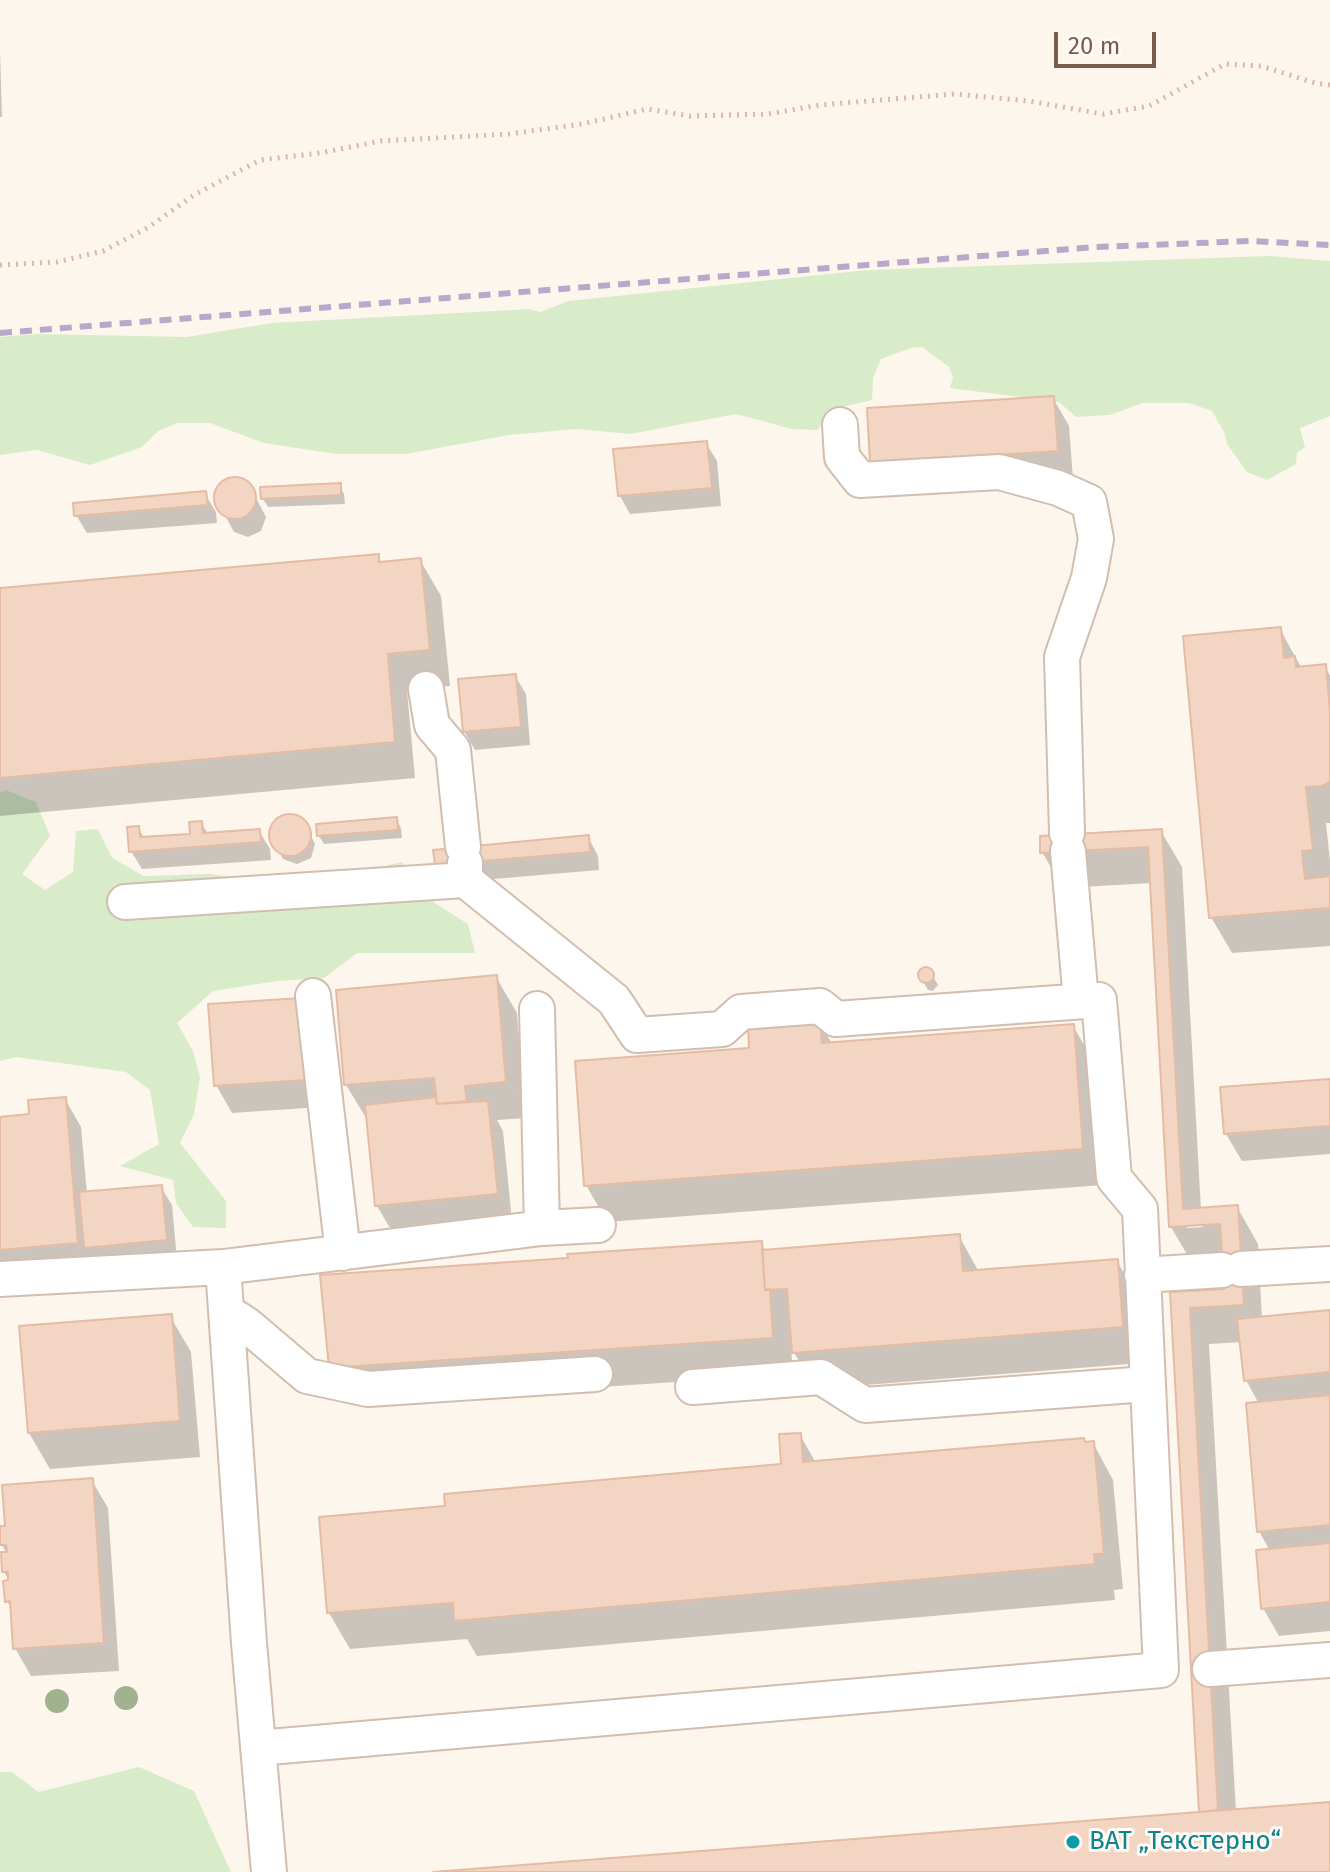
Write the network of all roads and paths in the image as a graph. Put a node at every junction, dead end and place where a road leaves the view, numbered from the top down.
1 (1330, 85) edge
2 (0, 265) edge
3 (840, 425) dead end
4 (426, 689) dead end
5 (464, 863) junction
6 (125, 902) dead end
7 (313, 996) dead end
8 (1081, 1001) junction
9 (537, 1009) dead end
10 (598, 1225) dead end
11 (542, 1228) junction
12 (343, 1253) junction
13 (1330, 1264) edge
14 (223, 1267) junction
15 (1142, 1275) junction
16 (0, 1279) edge
17 (227, 1312) junction
18 (595, 1374) dead end
19 (1147, 1384) junction
20 (693, 1387) dead end
21 (1330, 1660) edge
22 (1188, 1670) junction
23 (258, 1748) junction
24 (269, 1872) edge

1 - 2 path
3 - 8 lane
4 - 5 lane
5 - 6 lane
5 - 8 lane
7 - 12 lane
8 - 15 lane
9 - 11 lane
10 - 11 lane
11 - 12 lane
12 - 14 lane
13 - 15 lane
14 - 16 lane
14 - 17 lane
15 - 19 lane
17 - 18 lane
17 - 23 lane
19 - 20 lane
19 - 22 lane
21 - 22 lane
22 - 23 lane
23 - 24 lane

